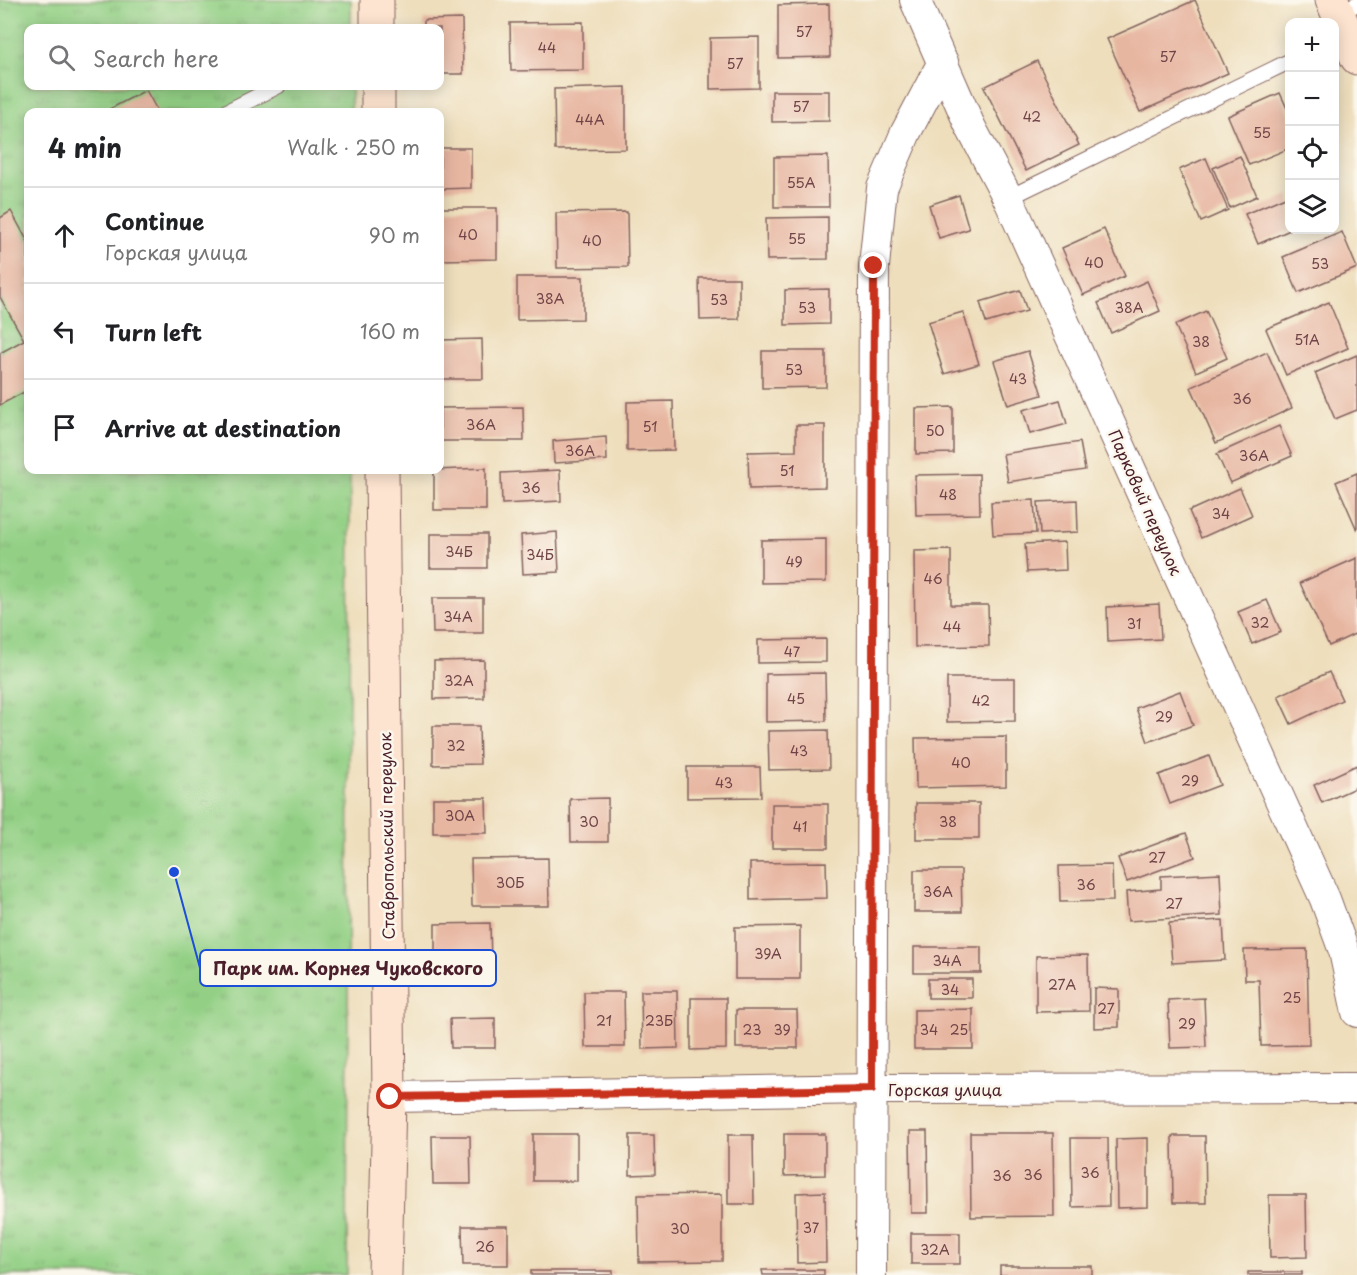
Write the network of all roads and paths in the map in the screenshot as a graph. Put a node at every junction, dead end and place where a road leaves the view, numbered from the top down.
1 (377, 0) edge
2 (915, 0) edge
3 (377, 24) edge
4 (943, 62) junction
5 (1285, 63) edge
6 (270, 90) edge
7 (378, 90) edge
8 (234, 108) edge
9 (378, 108) edge
10 (1008, 198) junction
11 (382, 474) edge
12 (1357, 1012) edge
13 (1357, 1088) edge
14 (872, 1089) junction
15 (390, 1097) junction
16 (385, 1275) edge
17 (871, 1275) edge

1 - 3 street
2 - 4 street, Парковый переулок
4 - 10 street, Парковый переулок
4 - 14 street
5 - 10 lane
6 - 8 lane
7 - 9 street
10 - 12 street, Парковый переулок
11 - 15 street, Ставропольский переулок
13 - 14 street, Горская улица
14 - 15 street, Горская улица
14 - 17 street
15 - 16 street, Ставропольский переулок

